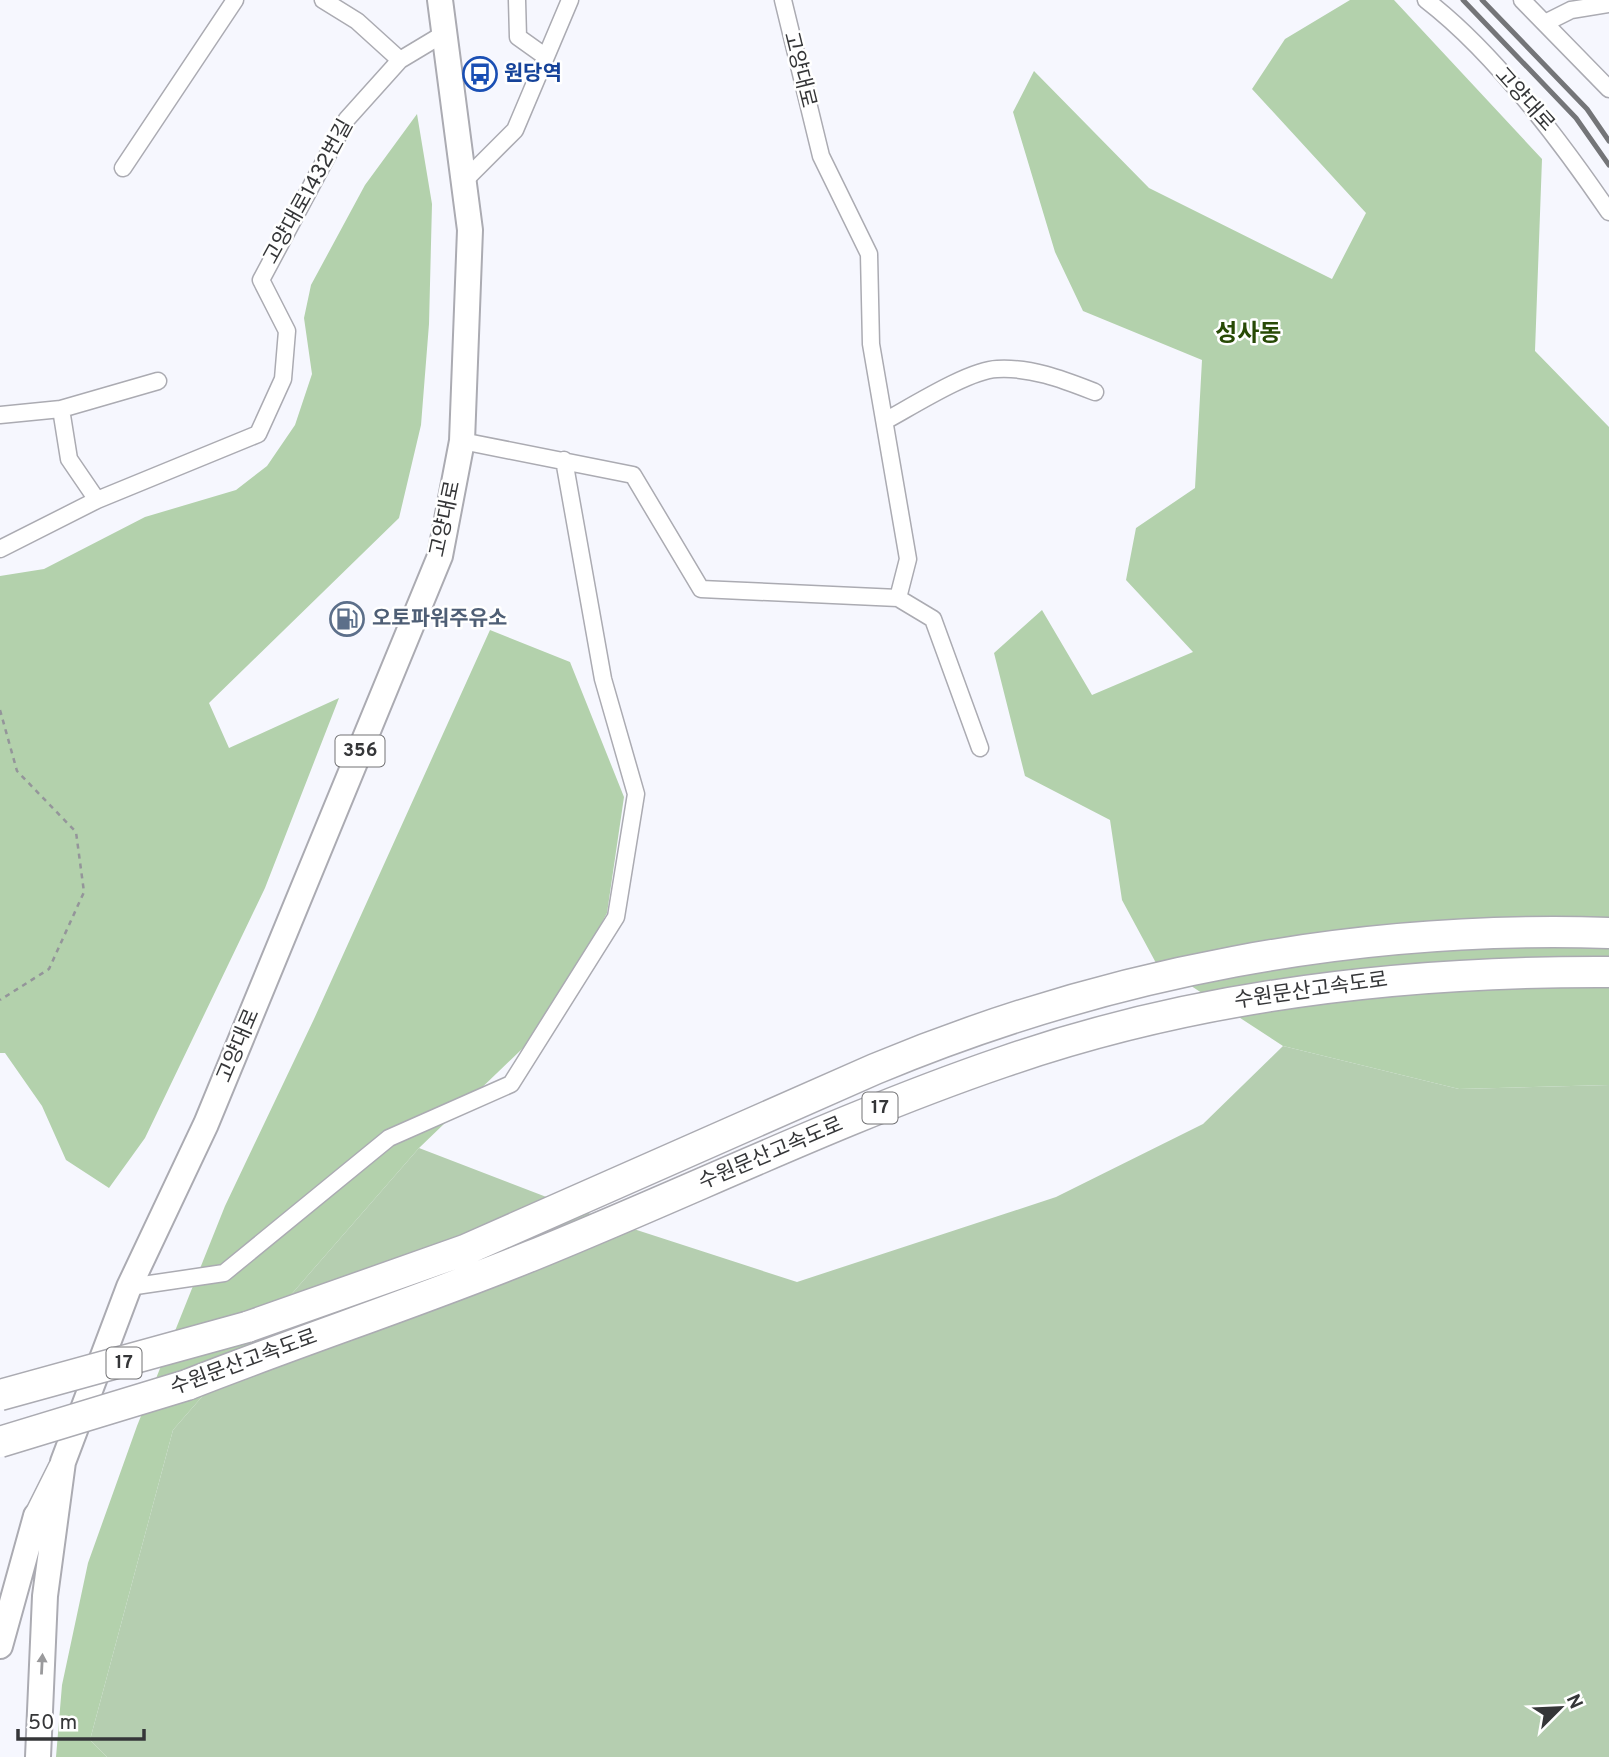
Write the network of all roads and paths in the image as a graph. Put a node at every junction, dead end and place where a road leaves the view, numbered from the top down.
1 (235, 0) edge
2 (323, 0) edge
3 (440, 0) edge
4 (517, 0) edge
5 (570, 0) edge
6 (783, 0) edge
7 (1426, 0) edge
8 (1522, 0) edge
9 (1609, 4) edge
10 (1567, 5) edge
11 (1545, 23) junction
12 (445, 33) junction
13 (546, 57) junction
14 (400, 60) junction
15 (1609, 89) edge
16 (123, 168) dead end
17 (464, 181) junction
18 (1609, 212) edge
19 (158, 381) dead end
20 (1096, 392) dead end
21 (61, 409) junction
22 (0, 415) edge
23 (885, 421) junction
24 (462, 441) junction
25 (564, 460) junction
26 (97, 500) junction
27 (0, 549) edge
28 (898, 598) junction
29 (0, 710) edge
30 (980, 748) dead end
31 (1609, 933) edge
32 (1609, 972) edge
33 (0, 1000) edge
34 (129, 1287) junction
35 (0, 1395) edge
36 (0, 1442) edge
37 (63, 1462) junction
38 (36, 1516) junction
39 (0, 1600) edge
40 (0, 1646) edge
41 (38, 1757) edge

1 - 16 street
2 - 14 street
3 - 12 main road, 고양대로 / 356
4 - 13 street
5 - 13 street
6 - 23 street, 고양대로
7 - 18 street, 고양대로
8 - 11 street
9 - 10 street
10 - 11 street
11 - 15 street
12 - 14 street, 고양대로1432번길
12 - 17 main road, 고양대로 / 356
13 - 17 street
14 - 26 street, 고양대로1432번길
17 - 24 main road, 고양대로 / 356
19 - 21 street
20 - 23 street
21 - 22 street
21 - 26 street
23 - 28 street, 고양대로
24 - 25 street
24 - 34 main road, 고양대로 / 356
25 - 28 street
25 - 34 street
26 - 27 street, 고양대로1432번길
28 - 30 street
29 - 33 path
31 - 35 highway, 수원문산고속도로 / 17, bridge
32 - 36 highway, 수원문산고속도로 / 17, bridge
34 - 37 main road, 고양대로 / 356
37 - 38 main road, 고양대로 / 356
41 -> 37 main road
38 - 39 main road
38 - 40 main road, 고양대로 / 356

